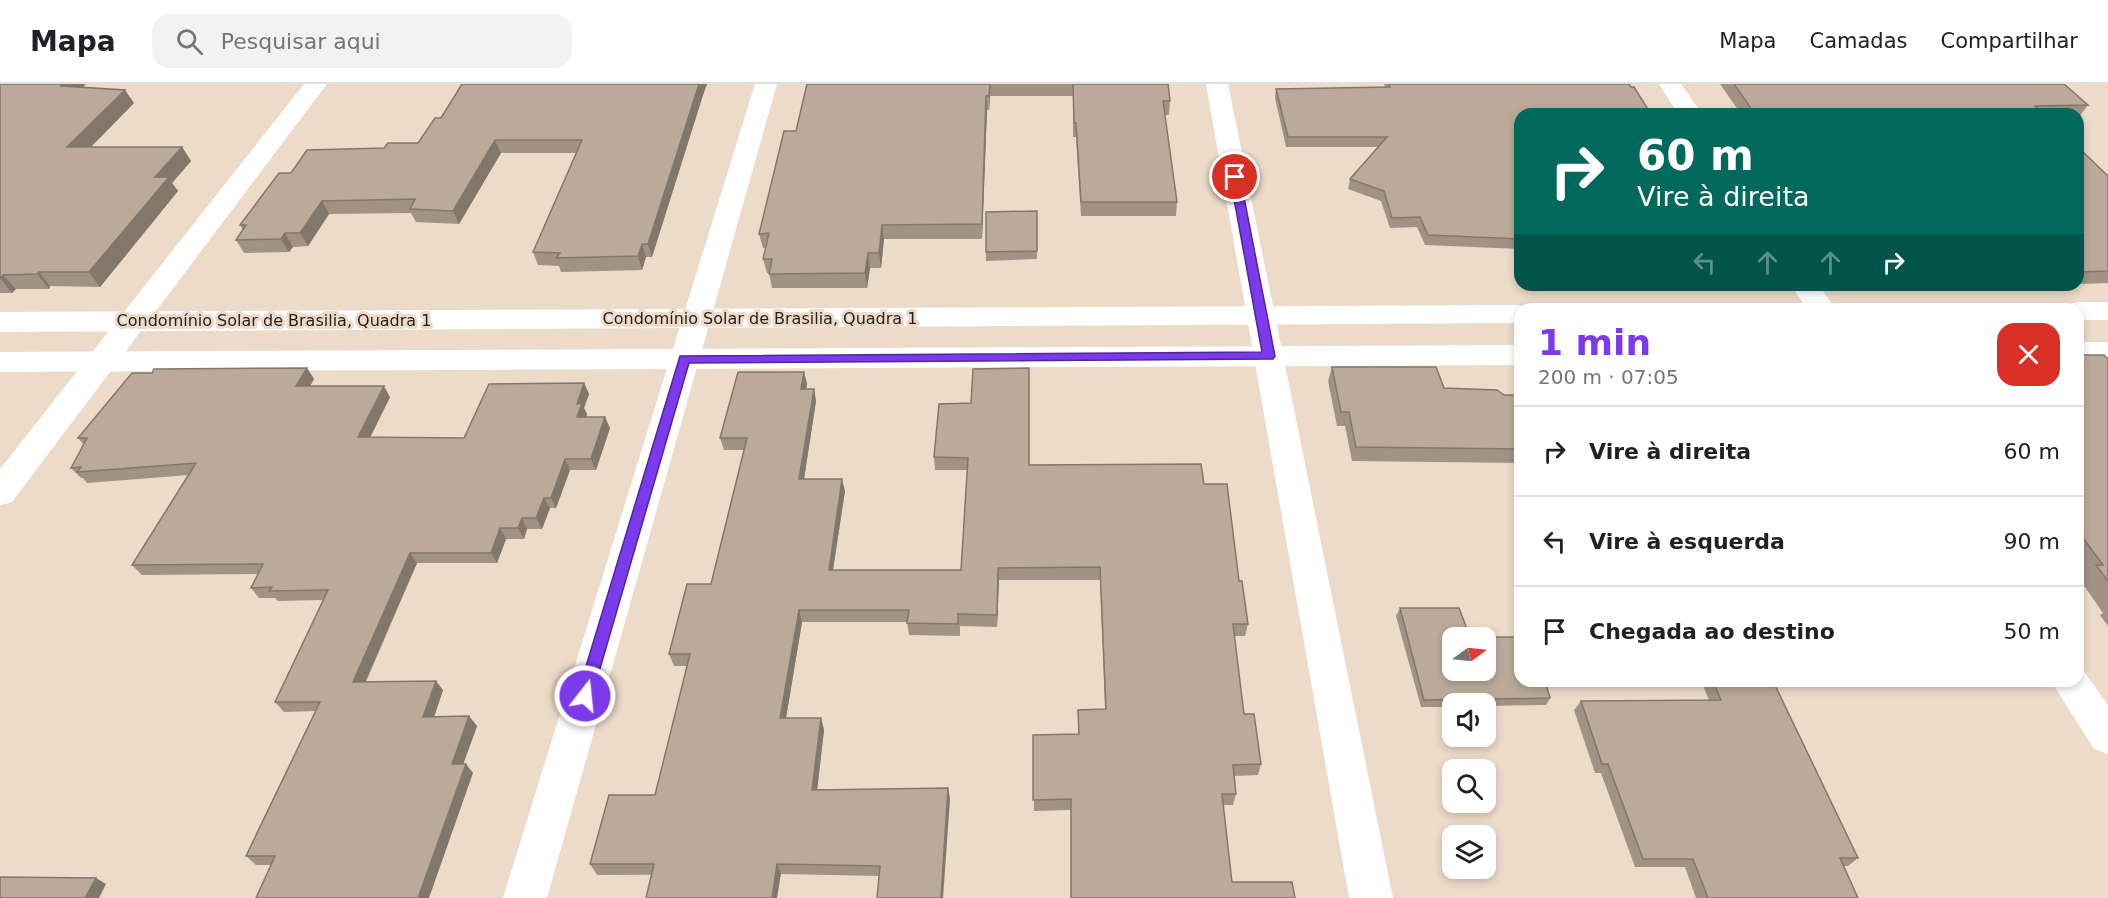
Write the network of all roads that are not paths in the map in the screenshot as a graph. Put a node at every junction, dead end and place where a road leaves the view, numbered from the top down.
1 (316, 84) edge
2 (766, 84) edge
3 (1217, 84) edge
4 (1670, 84) edge
5 (1686, 108) edge
6 (2084, 311) edge
7 (2108, 311) edge
8 (1514, 314) edge
9 (1261, 315) junction
10 (697, 318) junction
11 (133, 321) junction
12 (0, 322) edge
13 (2084, 352) edge
14 (2108, 352) edge
15 (1514, 355) edge
16 (1269, 356) junction
17 (684, 359) junction
18 (0, 362) edge
19 (102, 362) junction
20 (0, 494) edge
21 (2074, 687) edge
22 (2108, 737) edge
23 (525, 898) edge
24 (1371, 898) edge

1 - 11 street
2 - 10 street
3 - 9 street
4 - 5 street
6 - 7 street
8 - 9 street, Condomínio Solar de Brasilia, Quadra 1
9 - 10 street, Condomínio Solar de Brasilia, Quadra 1
9 - 16 street
10 - 11 street, Condomínio Solar de Brasilia, Quadra 1
10 - 17 street
11 - 12 street, Condomínio Solar de Brasilia, Quadra 1
11 - 19 street
13 - 14 street
15 - 16 street
16 - 17 street
16 - 24 street
17 - 19 street
17 - 23 street
18 - 19 street
19 - 20 street
21 - 22 street

